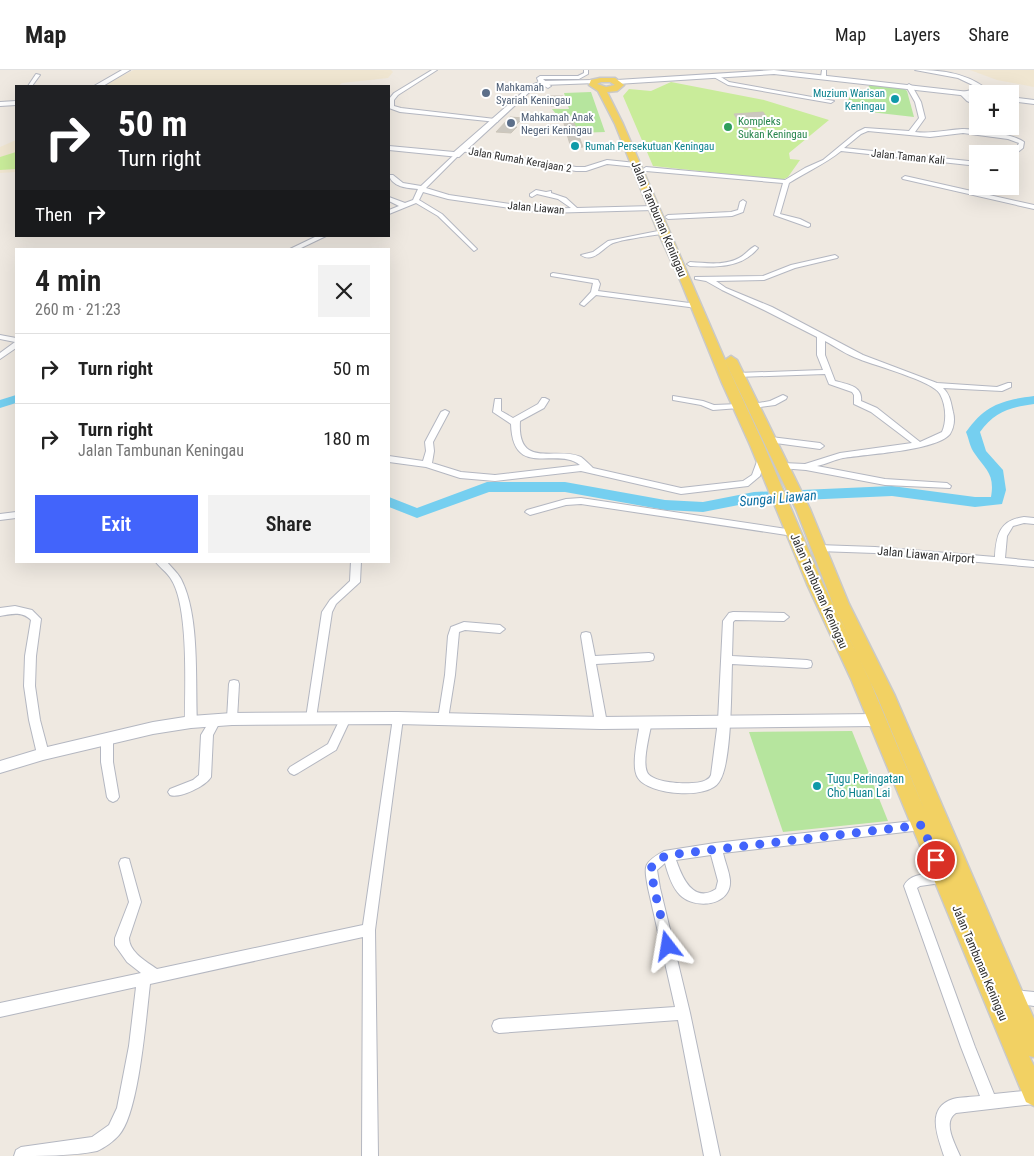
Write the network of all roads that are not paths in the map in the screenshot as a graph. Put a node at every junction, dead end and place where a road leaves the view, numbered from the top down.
1 (127, 70) edge
2 (435, 70) edge
3 (586, 70) edge
4 (602, 70) edge
5 (609, 70) edge
6 (917, 70) edge
7 (824, 73) edge
8 (38, 75) dead end
9 (714, 75) junction
10 (543, 81) junction
11 (559, 81) junction
12 (617, 84) junction
13 (31, 85) edge
14 (100, 85) edge
15 (597, 85) junction
16 (909, 86) junction
17 (962, 93) junction
18 (969, 94) edge
19 (969, 98) edge
20 (1019, 100) edge
21 (831, 101) dead end
22 (1034, 102) edge
23 (15, 103) edge
24 (0, 104) edge
25 (495, 121) junction
26 (911, 133) junction
27 (1019, 147) edge
28 (390, 148) edge
29 (839, 149) junction
30 (460, 152) junction
31 (969, 163) edge
32 (636, 165) junction
33 (646, 169) junction
34 (391, 176) dead end
35 (905, 178) dead end
36 (786, 182) junction
37 (422, 189) junction
38 (658, 193) dead end
39 (532, 195) dead end
40 (390, 199) edge
41 (416, 201) junction
42 (743, 202) dead end
43 (406, 206) junction
44 (1034, 207) edge
45 (576, 211) junction
46 (662, 211) junction
47 (390, 212) edge
48 (808, 225) dead end
49 (663, 232) junction
50 (321, 237) edge
51 (295, 248) edge
52 (755, 248) dead end
53 (474, 249) dead end
54 (584, 254) dead end
55 (835, 257) dead end
56 (690, 264) junction
57 (553, 275) dead end
58 (703, 279) junction
59 (594, 293) junction
60 (584, 304) dead end
61 (697, 306) junction
62 (0, 337) edge
63 (821, 337) junction
64 (15, 340) edge
65 (15, 345) edge
66 (0, 357) edge
67 (828, 372) junction
68 (737, 375) junction
69 (936, 385) junction
70 (1008, 385) dead end
71 (783, 397) dead end
72 (676, 398) dead end
73 (545, 400) dead end
74 (498, 401) dead end
75 (739, 406) junction
76 (754, 408) junction
77 (445, 412) dead end
78 (514, 423) junction
79 (771, 440) junction
80 (919, 445) junction
81 (820, 446) dead end
82 (760, 453) junction
83 (390, 459) edge
84 (427, 464) junction
85 (783, 466) junction
86 (806, 467) junction
87 (590, 470) junction
88 (947, 486) dead end
89 (794, 510) junction
90 (530, 512) dead end
91 (15, 515) edge
92 (0, 517) edge
93 (1034, 521) edge
94 (793, 532) junction
95 (818, 548) junction
96 (1000, 560) junction
97 (162, 563) edge
98 (356, 563) edge
99 (1034, 564) edge
100 (0, 612) edge
101 (784, 617) dead end
102 (500, 629) dead end
103 (586, 636) dead end
104 (648, 657) dead end
105 (590, 660) junction
106 (727, 660) junction
107 (806, 664) dead end
108 (234, 684) dead end
109 (311, 718) junction
110 (346, 718) junction
111 (398, 718) junction
112 (232, 719) junction
113 (216, 720) junction
114 (443, 720) junction
115 (876, 720) junction
116 (724, 721) junction
117 (191, 722) junction
118 (646, 722) junction
119 (601, 723) junction
120 (107, 738) junction
121 (43, 754) junction
122 (0, 767) edge
123 (294, 770) dead end
124 (174, 792) dead end
125 (113, 797) dead end
126 (922, 825) junction
127 (714, 848) junction
128 (668, 855) junction
129 (124, 863) dead end
130 (944, 878) junction
131 (369, 930) junction
132 (150, 978) junction
133 (1013, 997) junction
134 (1034, 999) edge
135 (0, 1010) edge
136 (683, 1013) junction
137 (500, 1026) dead end
138 (1034, 1046) edge
139 (1034, 1096) edge
140 (990, 1102) junction
141 (21, 1155) dead end
142 (370, 1156) edge
143 (712, 1156) edge
144 (952, 1156) edge

1 - 14 street
2 - 25 street
3 - 11 street
4 - 15 main road
5 - 12 main road, Jalan Tambunan Keningau
6 - 17 street
7 - 9 street
7 - 16 street
8 - 13 street
9 - 12 street
9 - 21 street
10 - 11 street
10 - 15 street
10 - 25 street
11 - 15 street
12 - 15 main road
12 - 33 main road, Jalan Tambunan Keningau
15 - 32 main road, Jalan Tambunan Keningau
16 - 17 street
16 - 26 street, Jalan Taman Kali
17 - 18 street
17 - 19 street
20 - 22 street
23 - 24 street
25 - 30 street
26 - 27 street, Jalan Taman Kali
26 - 29 street
28 - 30 street
29 - 31 street, Jalan Taman Kali
29 - 36 street
30 - 32 street, Jalan Rumah Kerajaan 2
30 - 37 street
32 - 46 main road, Jalan Tambunan Keningau
33 - 36 street
33 - 38 main road, Jalan Tambunan Keningau
34 - 37 street, Jalan Liawan
35 - 44 street
36 - 48 street
37 - 41 street
37 - 45 street, Jalan Liawan
39 - 45 street
40 - 43 street
41 - 43 street
41 - 53 street
42 - 46 street, Jalan Liawan
43 - 47 street
45 - 46 street, Jalan Liawan
46 - 49 main road, Jalan Tambunan Keningau
46 - 56 main road, Jalan Tambunan Keningau
49 - 54 street
49 - 61 main road, Jalan Tambunan Keningau
50 - 51 street
52 - 56 street
55 - 58 street
56 - 58 main road, Jalan Tambunan Keningau
57 - 59 street
58 - 63 street
58 - 68 main road, Jalan Tambunan Keningau
59 - 60 street
59 - 61 street
61 - 75 main road, Jalan Tambunan Keningau
62 - 64 street
63 - 67 street
63 - 69 street
65 - 66 street
67 - 68 street
67 - 80 street
68 - 76 main road, Jalan Tambunan Keningau
69 - 70 street
69 - 80 street
71 - 76 street
72 - 75 street
73 - 78 street
74 - 78 street
75 - 82 main road, Jalan Tambunan Keningau
76 - 79 main road, Jalan Tambunan Keningau
76 - 82 main road
77 - 84 street
78 - 87 street
79 - 81 street
79 - 85 main road, Jalan Tambunan Keningau
80 - 86 street
82 - 87 street
82 - 89 main road, Jalan Tambunan Keningau
83 - 84 street
84 - 87 street
85 - 86 street
85 - 89 main road, Jalan Tambunan Keningau
86 - 88 street
89 - 94 main road, Jalan Tambunan Keningau
89 - 95 main road, Jalan Tambunan Keningau
90 - 94 street
91 - 92 street
93 - 96 street
94 - 115 main road, Jalan Tambunan Keningau
95 - 96 street, Jalan Liawan Airport
95 - 133 main road, Jalan Tambunan Keningau
96 - 99 street, Jalan Liawan Airport
97 - 117 street
98 - 109 street
100 - 121 street
101 - 106 street
102 - 114 street
103 - 105 street
104 - 105 street
105 - 119 street
106 - 107 street
106 - 116 street
108 - 112 street
109 - 110 street
109 - 112 street
110 - 111 street
110 - 123 street
111 - 114 street
111 - 131 street
112 - 113 street
113 - 117 street
113 - 124 street
114 - 119 street
115 - 116 street
115 - 126 main road, Jalan Tambunan Keningau
116 - 118 street
116 - 118 street
117 - 120 street
118 - 119 street
120 - 121 street
120 - 125 street
121 - 122 street
126 - 127 street
126 - 130 main road, Jalan Tambunan Keningau
127 - 128 street
127 - 128 street
128 - 136 street
129 - 132 street
130 - 139 main road, Jalan Tambunan Keningau
130 - 140 street
131 - 132 street
131 - 142 street
132 - 135 street
132 - 141 street
133 - 134 street
133 - 138 main road, Jalan Tambunan Keningau
136 - 137 street
136 - 143 street
139 - 140 street
140 - 144 street

